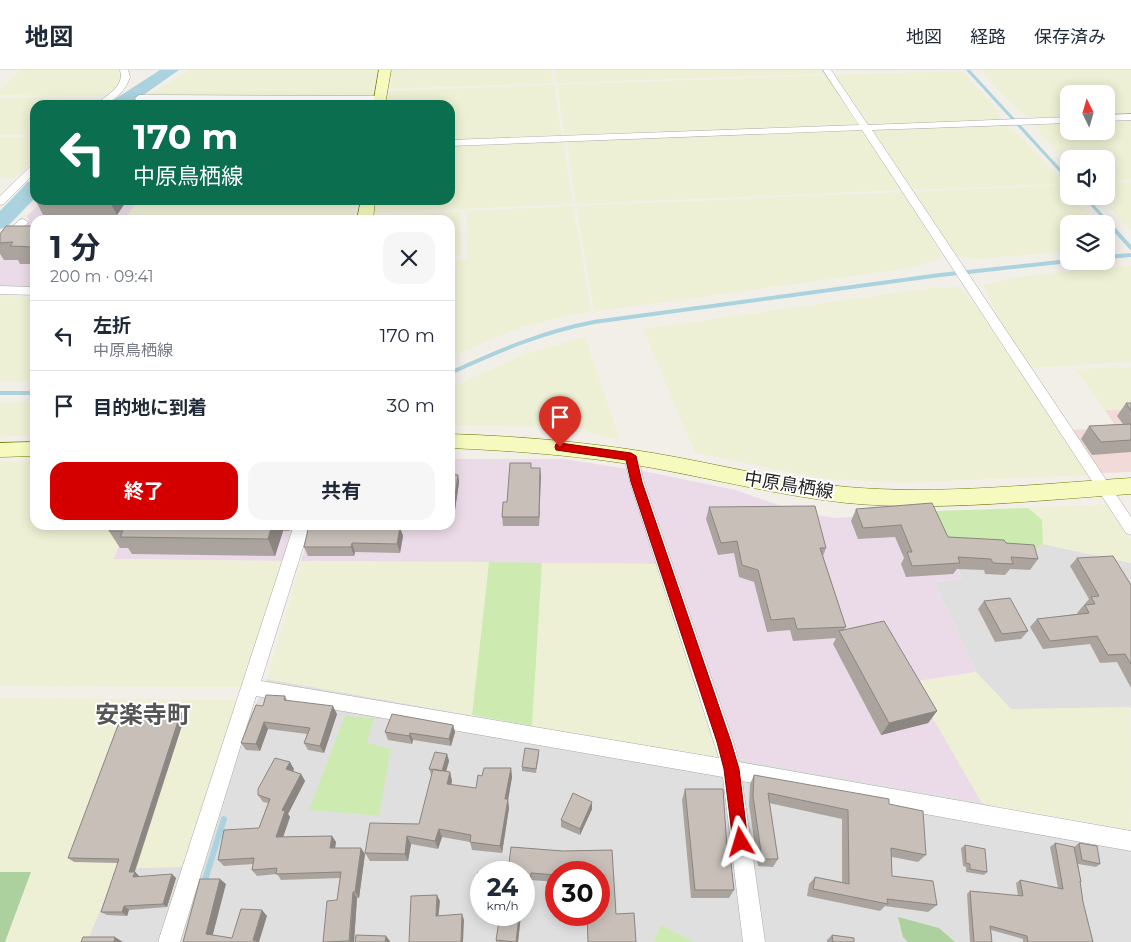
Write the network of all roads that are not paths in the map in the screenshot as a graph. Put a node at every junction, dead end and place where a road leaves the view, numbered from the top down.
1 (124, 70) edge
2 (385, 70) edge
3 (827, 70) edge
4 (139, 98) dead end
5 (106, 100) edge
6 (260, 100) edge
7 (380, 100) edge
8 (1131, 117) edge
9 (1115, 118) edge
10 (1060, 120) edge
11 (865, 127) junction
12 (455, 143) edge
13 (30, 172) edge
14 (0, 202) edge
15 (23, 222) dead end
16 (0, 246) edge
17 (0, 290) edge
18 (30, 291) edge
19 (455, 441) edge
20 (30, 449) edge
21 (0, 450) edge
22 (631, 456) junction
23 (1131, 486) edge
24 (1104, 488) junction
25 (1131, 529) edge
26 (300, 530) edge
27 (251, 687) junction
28 (731, 769) junction
29 (1131, 841) edge
30 (169, 942) edge
31 (754, 942) edge

1 - 5 street
2 - 7 main road
3 - 11 street
4 - 6 street
8 - 9 street
10 - 11 street
11 - 12 street
11 - 24 street
13 - 14 street
15 - 16 street
17 - 18 street
19 - 22 main road, 中原鳥栖線
20 - 21 main road
22 - 24 main road, 中原鳥栖線
22 - 28 street
23 - 24 main road, 中原鳥栖線
24 - 25 street
26 - 27 street
27 - 28 street
27 - 30 street
28 - 29 street
28 - 31 street

